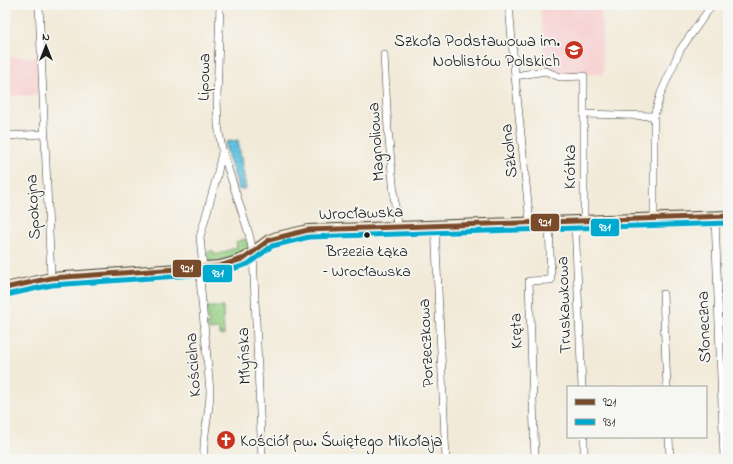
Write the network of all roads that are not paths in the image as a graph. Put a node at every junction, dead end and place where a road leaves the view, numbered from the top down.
1 (39, 5) edge
2 (220, 5) edge
3 (509, 5) edge
4 (712, 5) edge
5 (384, 55) dead end
6 (515, 76) junction
7 (584, 114) junction
8 (654, 116) junction
9 (44, 134) junction
10 (5, 136) edge
11 (222, 150) junction
12 (728, 216) edge
13 (715, 217) junction
14 (654, 219) junction
15 (580, 221) junction
16 (549, 222) junction
17 (530, 223) junction
18 (435, 226) junction
19 (397, 227) junction
20 (253, 253) junction
21 (201, 268) junction
22 (51, 278) junction
23 (5, 288) edge
24 (663, 294) dead end
25 (582, 386) edge
26 (667, 386) edge
27 (584, 438) edge
28 (669, 438) edge
29 (204, 459) edge
30 (262, 459) edge
31 (446, 459) edge
32 (535, 459) edge
33 (584, 459) edge
34 (670, 459) edge
35 (724, 459) edge

1 - 9 street, Spokojna
2 - 11 street, Lipowa
3 - 6 street, Szkolna
4 - 8 street
5 - 19 street, Magnoliowa
6 - 7 street, Krótka
6 - 17 street, Szkolna
7 - 8 street
7 - 15 street, Krótka
8 - 14 street
9 - 10 street
9 - 22 street, Spokojna
11 - 20 street, Lipowa
11 - 21 street, Lipowa
12 - 13 street, Wrocławska
13 - 14 street, Wrocławska
13 - 35 street, Słoneczna
14 - 15 street, Wrocławska
15 - 16 street, Wrocławska
15 - 25 street, Truskawkowa
16 - 17 street, Wrocławska
16 - 32 street, Kręta
17 - 18 street, Wrocławska
18 - 19 street, Wrocławska
18 - 31 street, Porzeczkowa
19 - 20 street, Wrocławska
20 - 21 street, Wrocławska
20 - 30 street, Młyńska
21 - 22 street, Wrocławska
21 - 29 street, Kościelna
22 - 23 street, Wrocławska
24 - 26 street
27 - 33 street
28 - 34 street

